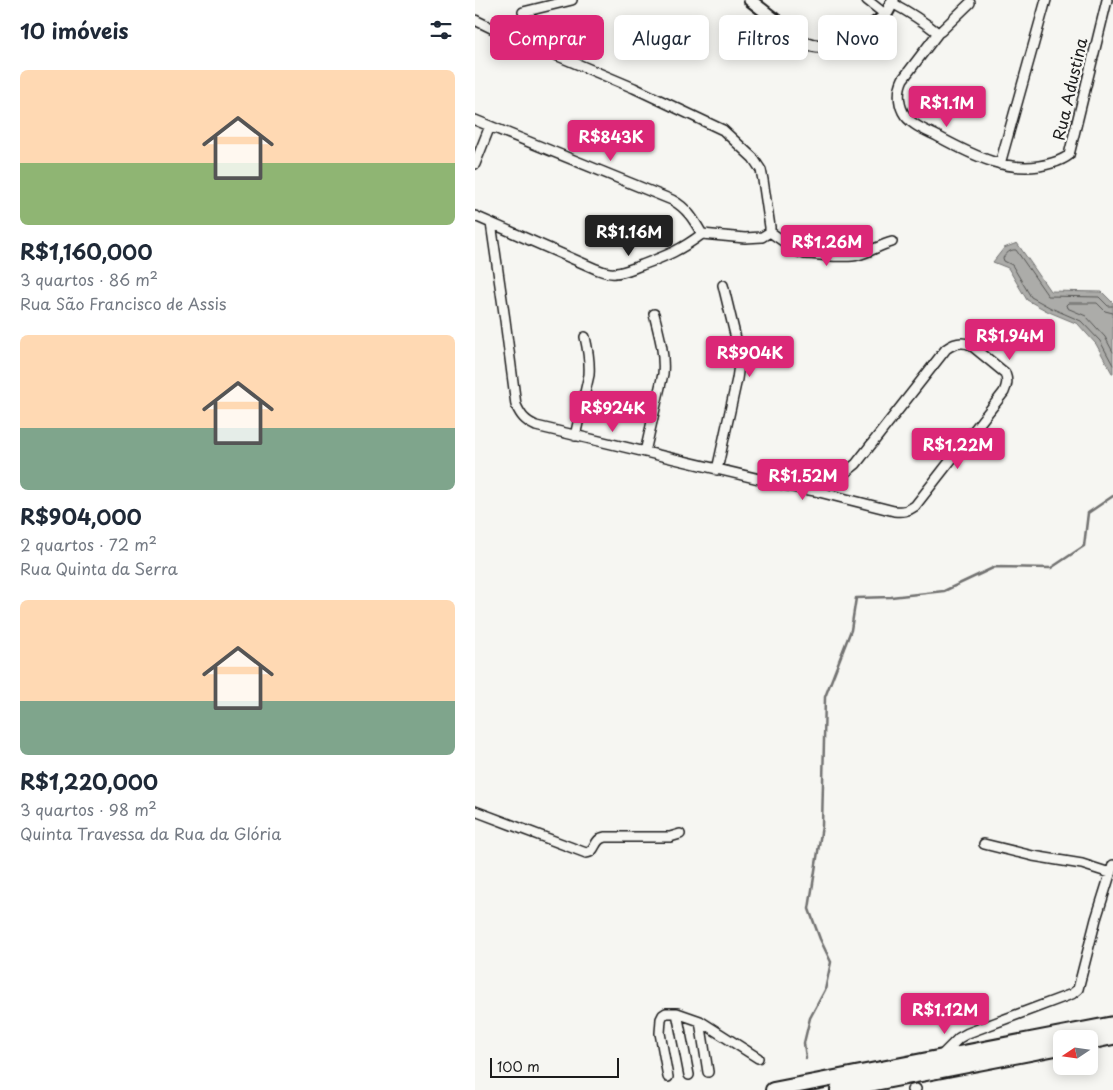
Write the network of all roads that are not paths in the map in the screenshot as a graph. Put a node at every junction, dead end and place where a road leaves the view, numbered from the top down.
1 (572, 0) edge
2 (750, 0) edge
3 (867, 0) edge
4 (1046, 0) edge
5 (1107, 0) edge
6 (893, 1) edge
7 (970, 2) dead end
8 (523, 12) road end
9 (886, 15) joint
10 (475, 20) edge
11 (938, 33) junction
12 (818, 47) edge
13 (475, 120) edge
14 (490, 126) junction
15 (475, 164) edge
16 (1000, 164) junction
17 (475, 216) edge
18 (491, 223) junction
19 (770, 232) junction
20 (702, 234) junction
21 (892, 242) dead end
22 (723, 285) dead end
23 (654, 314) dead end
24 (585, 336) dead end
25 (575, 436) junction
26 (645, 452) junction
27 (717, 470) junction
28 (815, 491) junction
29 (475, 811) edge
30 (680, 834) dead end
31 (984, 844) dead end
32 (1112, 869) edge
33 (677, 1013) junction
34 (700, 1021) junction
35 (1113, 1024) edge
36 (1113, 1037) edge
37 (1098, 1040) edge
38 (1053, 1049) edge
39 (758, 1058) dead end
40 (939, 1059) junction
41 (708, 1072) dead end
42 (689, 1075) dead end
43 (668, 1077) dead end
44 (773, 1090) edge
45 (838, 1090) edge

1 - 8 street
2 - 12 main road
3 - 9 street
4 - 16 street
5 - 16 street, Rua Adustina
6 - 9 main road
6 - 11 street
7 - 11 street
10 - 19 street
11 - 16 street, Rua Adustina
13 - 14 street
14 - 15 street
14 - 20 street
17 - 18 street
18 - 20 street
18 - 25 street
19 - 20 street
19 - 21 street
22 - 27 street
23 - 26 street
24 - 25 street
25 - 26 street
26 - 27 street
27 - 28 street
28 - 28 street
29 - 30 street
31 - 32 street
32 - 40 street
33 - 34 street
33 - 42 street
33 - 43 street
34 - 39 street
34 - 41 street
35 - 40 highway
36 - 37 highway
38 - 45 highway
40 - 44 highway

